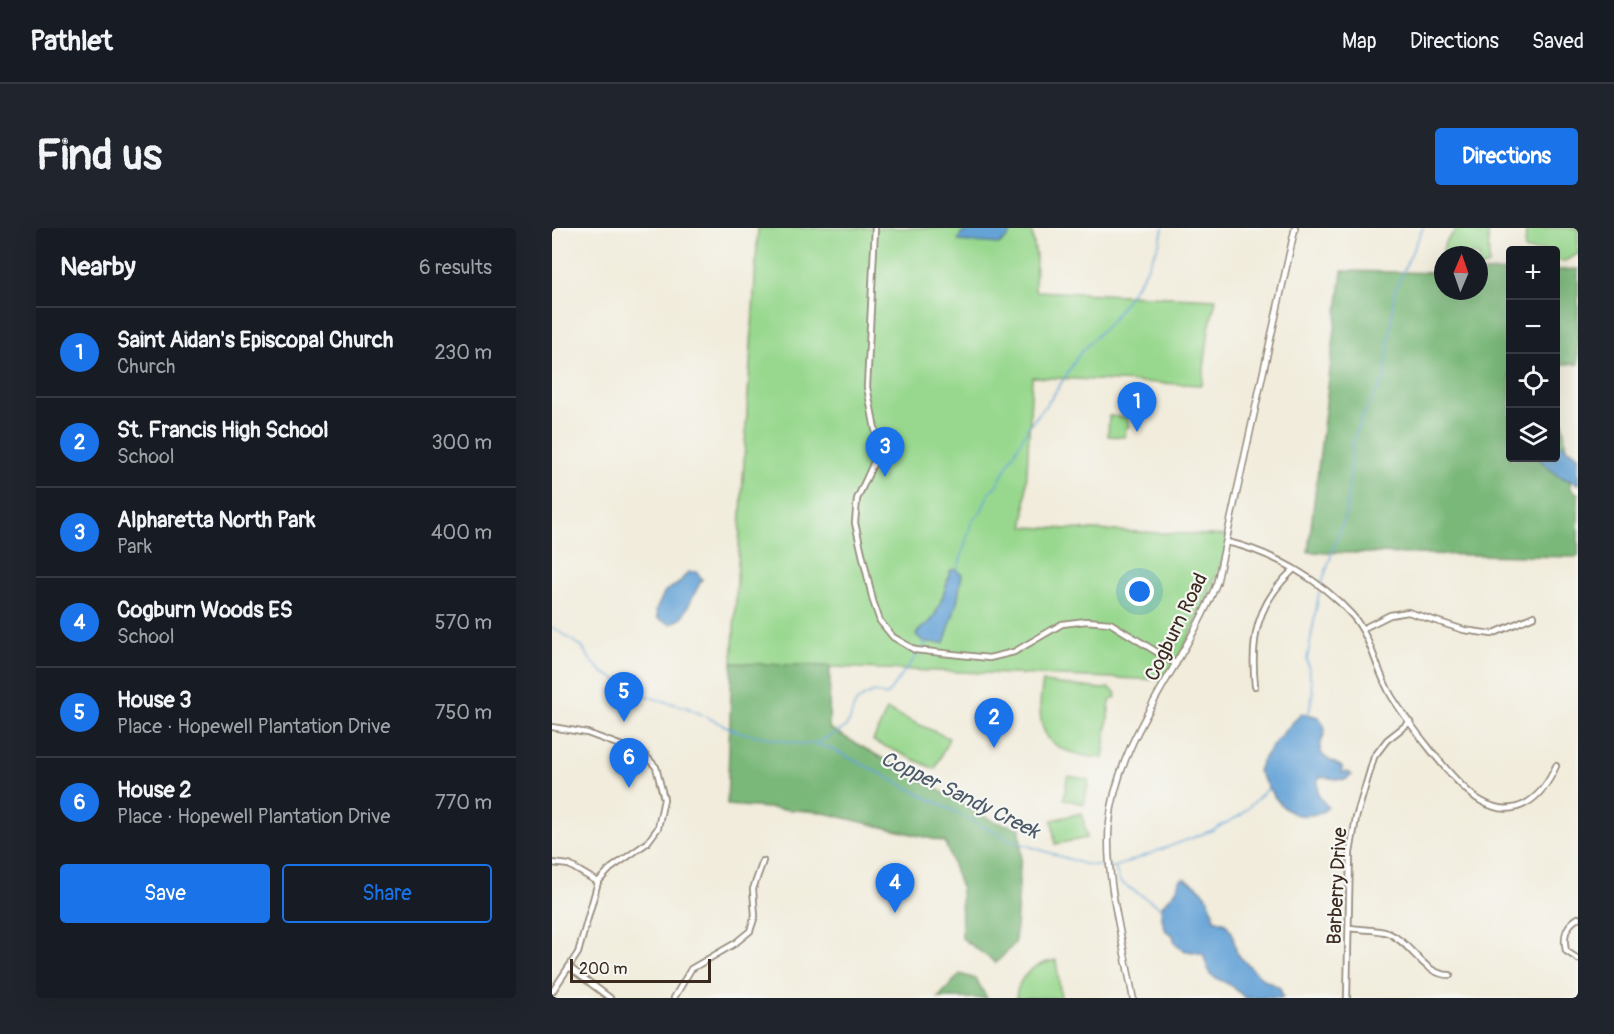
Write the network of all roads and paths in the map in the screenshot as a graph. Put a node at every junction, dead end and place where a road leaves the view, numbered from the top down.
1 (875, 228) edge
2 (1295, 228) edge
3 (1227, 542) junction
4 (1293, 570) junction
5 (1534, 616) dead end
6 (1362, 629) junction
7 (1176, 664) junction
8 (1255, 686) dead end
9 (1410, 722) junction
10 (552, 727) edge
11 (1556, 766) dead end
12 (763, 861) dead end
13 (552, 863) edge
14 (598, 882) junction
15 (1578, 918) edge
16 (1350, 928) junction
17 (1578, 959) edge
18 (569, 967) junction
19 (1450, 975) dead end
20 (552, 992) edge
21 (610, 998) edge
22 (674, 998) edge
23 (1133, 998) edge
24 (1347, 998) edge

1 - 7 street
2 - 3 street, Cogburn Road
3 - 4 street
3 - 7 street, Cogburn Road
4 - 6 street
4 - 8 street
5 - 6 street
6 - 9 street
7 - 23 street, Cogburn Road
9 - 11 street
9 - 16 street, Barberry Drive
10 - 14 street
12 - 22 street
13 - 14 street
14 - 18 street
15 - 17 street
16 - 19 street
16 - 24 street, Barberry Drive
18 - 20 street
18 - 21 street

